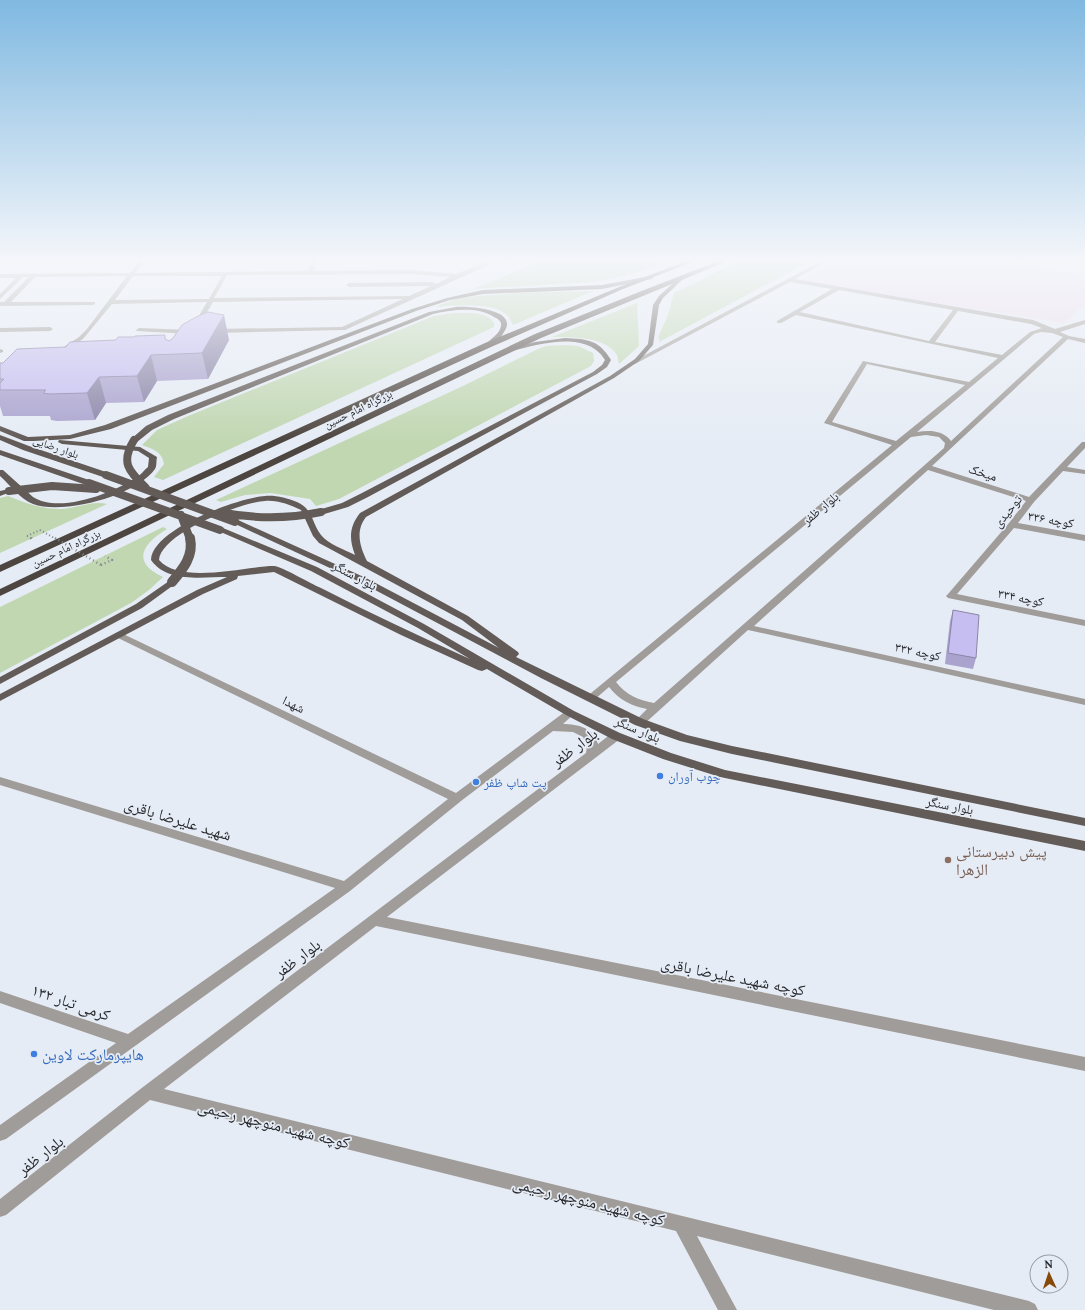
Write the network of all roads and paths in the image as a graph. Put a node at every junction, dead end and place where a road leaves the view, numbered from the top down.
1 (98, 319) edge
2 (200, 319) edge
3 (364, 319) edge
4 (390, 319) edge
5 (416, 319) edge
6 (500, 319) edge
7 (548, 319) edge
8 (578, 319) edge
9 (654, 319) edge
10 (715, 319) edge
11 (784, 319) edge
12 (823, 319) edge
13 (949, 319) edge
14 (1015, 319) edge
15 (779, 322) dead end
16 (1085, 322) edge
17 (50, 329) dead end
18 (0, 330) edge
19 (139, 330) dead end
20 (208, 331) edge
21 (1055, 331) junction
22 (193, 332) junction
23 (201, 332) edge
24 (1067, 337) junction
25 (189, 338) edge
26 (1085, 341) edge
27 (931, 343) junction
28 (488, 345) junction
29 (508, 350) junction
30 (61, 351) edge
31 (1003, 357) junction
32 (633, 363) junction
33 (971, 384) junction
34 (0, 428) edge
35 (909, 435) junction
36 (0, 437) edge
37 (27, 439) junction
38 (897, 444) junction
39 (1085, 444) edge
40 (947, 448) junction
41 (0, 452) edge
42 (927, 467) junction
43 (1063, 469) junction
44 (0, 472) edge
45 (1085, 472) edge
46 (148, 490) junction
47 (0, 494) edge
48 (134, 498) junction
49 (1031, 500) junction
50 (197, 508) junction
51 (181, 515) junction
52 (1012, 526) junction
53 (27, 536) dead end
54 (1085, 538) edge
55 (112, 560) dead end
56 (363, 563) junction
57 (0, 568) edge
58 (255, 571) junction
59 (0, 593) edge
60 (951, 596) joint
61 (1085, 623) edge
62 (746, 627) junction
63 (119, 635) junction
64 (545, 676) junction
65 (0, 681) edge
66 (611, 682) junction
67 (529, 689) junction
68 (0, 698) edge
69 (590, 698) junction
70 (1085, 702) edge
71 (657, 707) junction
72 (570, 712) junction
73 (639, 722) junction
74 (549, 728) junction
75 (616, 736) junction
76 (591, 755) junction
77 (0, 781) edge
78 (457, 798) junction
79 (1085, 822) edge
80 (1085, 846) edge
81 (346, 887) junction
82 (374, 920) junction
83 (0, 996) edge
84 (130, 1041) junction
85 (1085, 1064) edge
86 (148, 1092) junction
87 (0, 1134) edge
88 (0, 1209) edge
89 (681, 1224) junction
90 (728, 1310) edge
91 (1029, 1310) edge

1 - 30 street
2 - 22 street
3 - 20 street
4 - 37 main road
5 - 46 main road, bridge
6 - 28 main road, bridge
7 - 28 highway, بزرگراه امام حسین
8 - 29 highway, بزرگراه امام حسین
9 - 32 main road
10 - 32 street
11 - 15 street
12 - 27 street
13 - 27 street
14 - 21 street
16 - 21 street, بلوار ظفر
17 - 18 street
19 - 22 street
21 - 24 street, بلوار ظفر
21 - 31 street, بلوار ظفر
22 - 23 street
22 - 25 street
24 - 26 street, بلوار ظفر
24 - 40 street
27 - 31 street
28 - 57 highway, بزرگراه امام حسین
29 - 50 main road, bridge
29 - 59 highway, بزرگراه امام حسین
31 - 33 street, بلوار ظفر
32 - 56 main road
33 - 35 street, بلوار ظفر
33 - 38 street
34 - 37 main road
35 - 38 street, بلوار ظفر
35 - 40 street
36 - 46 main road, بلوار رضایی, bridge
37 - 44 main road
38 - 66 street, بلوار ظفر
39 - 43 street, توحیدی
40 - 42 street
41 - 48 main road, بلوار رضایی, bridge
42 - 49 street, میخک
42 - 62 street
43 - 45 street
43 - 49 street, توحیدی
46 - 50 main road, بلوار رضایی, bridge
47 - 48 main road, bridge
48 - 51 main road, بلوار سنگر, bridge
49 - 52 street, توحیدی
50 - 64 main road, بلوار سنگر, bridge
51 - 65 main road, bridge
51 - 67 main road, بلوار سنگر, bridge
52 - 54 street, کوچه ۳۳۶
52 - 60 street, توحیدی
53 - 55 path, bridge
56 - 58 main road
56 - 64 main road
58 - 63 main road
58 - 67 main road
60 - 61 street, کوچه ۳۳۴
62 - 70 street, کوچه ۳۳۲
62 - 71 street
63 - 68 main road
63 - 78 street, شهدا
64 - 69 main road, بلوار سنگر
66 - 69 street, بلوار ظفر
66 - 71 street
67 - 72 main road, بلوار سنگر
69 - 73 main road, بلوار سنگر
71 - 73 street
72 - 74 street, بلوار ظفر
72 - 75 main road, بلوار سنگر
73 - 79 main road, بلوار سنگر
74 - 76 street
74 - 78 street, بلوار ظفر
75 - 76 street, بلوار ظفر
75 - 80 main road, بلوار سنگر
76 - 82 street, بلوار ظفر
77 - 81 street, شهید علیرضا باقری
78 - 81 street, بلوار ظفر
81 - 84 street, بلوار ظفر
82 - 85 street, کوچه شهید علیرضا باقری
82 - 86 street, بلوار ظفر
83 - 84 street, کرمی تبار ۱۳۲
84 - 87 street, بلوار ظفر
86 - 88 street, بلوار ظفر
86 - 89 street, کوچه شهید منوچهر رحیمی
89 - 90 street
89 - 91 street, کوچه شهید منوچهر رحیمی

